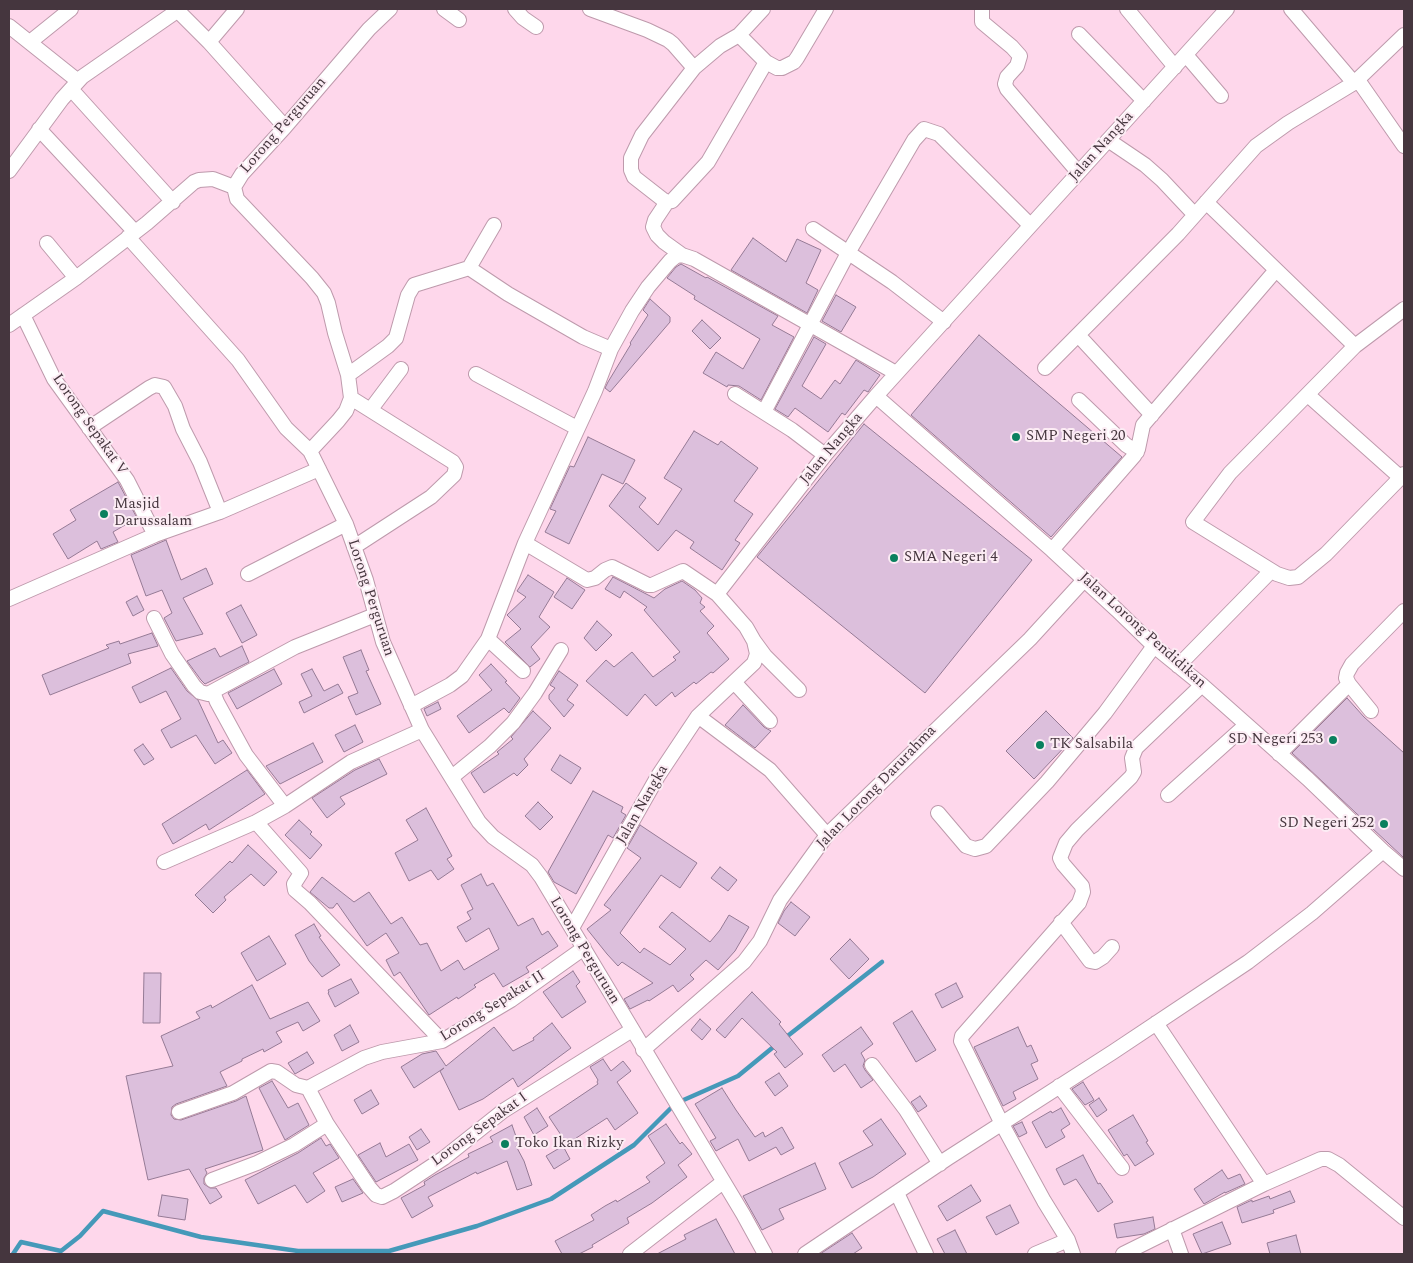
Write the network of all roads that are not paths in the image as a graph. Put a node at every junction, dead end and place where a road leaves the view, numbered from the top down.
1 (71, 9) edge
2 (237, 9) edge
3 (390, 9) edge
4 (444, 9) edge
5 (515, 9) edge
6 (590, 9) edge
7 (763, 9) edge
8 (826, 9) edge
9 (982, 9) edge
10 (1127, 9) edge
11 (1227, 9) edge
12 (1290, 9) edge
13 (176, 10) edge
14 (459, 20) dead end
15 (9, 26) edge
16 (536, 27) dead end
17 (1080, 34) dead end
18 (739, 35) junction
19 (1404, 35) edge
20 (30, 42) junction
21 (209, 42) junction
22 (1186, 55) junction
23 (766, 62) junction
24 (1175, 66) junction
25 (694, 68) junction
26 (1356, 81) junction
27 (75, 85) junction
28 (1221, 96) dead end
29 (1144, 101) junction
30 (285, 127) junction
31 (39, 129) junction
32 (1108, 140) junction
33 (1404, 146) edge
34 (9, 171) edge
35 (1078, 172) junction
36 (234, 187) junction
37 (173, 202) junction
38 (667, 202) junction
39 (1206, 202) junction
40 (1194, 214) junction
41 (494, 225) dead end
42 (1030, 225) junction
43 (813, 230) dead end
44 (132, 234) junction
45 (47, 243) dead end
46 (848, 253) junction
47 (682, 255) junction
48 (468, 268) junction
49 (1276, 270) junction
50 (76, 278) junction
51 (1402, 314) edge
52 (23, 315) junction
53 (944, 322) junction
54 (809, 324) junction
55 (9, 325) edge
56 (1079, 336) junction
57 (1355, 346) junction
58 (611, 349) junction
59 (1045, 368) dead end
60 (401, 369) dead end
61 (896, 373) junction
62 (476, 374) dead end
63 (348, 375) junction
64 (735, 394) dead end
65 (876, 396) junction
66 (1308, 396) junction
67 (351, 398) junction
68 (1079, 400) dead end
69 (371, 409) junction
70 (764, 412) junction
71 (1152, 415) junction
72 (89, 428) junction
73 (578, 428) junction
74 (310, 451) junction
75 (1136, 452) junction
76 (825, 455) junction
77 (319, 469) junction
78 (1403, 476) edge
79 (220, 512) junction
80 (346, 524) junction
81 (155, 535) junction
82 (525, 543) junction
83 (354, 547) junction
84 (1052, 550) junction
85 (1271, 570) junction
86 (248, 574) dead end
87 (1084, 580) junction
88 (717, 594) junction
89 (9, 599) edge
90 (1404, 611) edge
91 (375, 615) junction
92 (154, 618) dead end
93 (488, 639) junction
94 (754, 641) junction
95 (1154, 646) junction
96 (561, 650) dead end
97 (1178, 666) junction
98 (522, 671) dead end
99 (734, 682) junction
100 (1349, 684) junction
101 (1202, 685) junction
102 (798, 690) dead end
103 (214, 692) junction
104 (411, 706) junction
105 (1371, 711) dead end
106 (698, 716) junction
107 (770, 721) dead end
108 (1246, 725) junction
109 (422, 730) junction
110 (1279, 754) junction
111 (452, 777) junction
112 (1168, 795) dead end
113 (285, 806) junction
114 (938, 813) dead end
115 (256, 822) junction
116 (827, 835) junction
117 (1383, 852) junction
118 (164, 862) dead end
119 (1404, 869) edge
120 (1062, 922) junction
121 (572, 928) junction
122 (1112, 947) dead end
123 (584, 948) junction
124 (1156, 1023) junction
125 (632, 1030) junction
126 (442, 1041) junction
127 (643, 1050) junction
128 (872, 1065) dead end
129 (1059, 1086) junction
130 (308, 1088) junction
131 (179, 1112) dead end
132 (327, 1124) junction
133 (1002, 1124) junction
134 (940, 1164) junction
135 (1122, 1168) dead end
136 (212, 1180) dead end
137 (723, 1182) junction
138 (1264, 1184) junction
139 (897, 1193) junction
140 (1404, 1218) edge
141 (1172, 1229) junction
142 (1068, 1240) junction
143 (630, 1254) edge
144 (765, 1254) edge
145 (805, 1254) edge
146 (926, 1254) edge
147 (1035, 1254) edge
148 (1073, 1254) edge
149 (1123, 1254) edge
150 (1181, 1254) edge

1 - 20 street
2 - 21 street
3 - 30 street, Lorong Perguruan
4 - 14 street
5 - 16 street
6 - 25 street
7 - 18 street
8 - 23 street
9 - 35 street
10 - 24 street
11 - 22 street, Jalan Nangka
12 - 26 street
13 - 21 street
13 - 27 street
15 - 20 street
17 - 29 street
18 - 23 street
18 - 25 street
19 - 26 street
20 - 27 street
21 - 30 street
22 - 24 street, Jalan Nangka
22 - 28 street
23 - 38 street
24 - 29 street, Jalan Nangka
25 - 38 street
26 - 33 street
26 - 39 street
27 - 31 street
27 - 37 street
29 - 32 street, Jalan Nangka
30 - 36 street, Lorong Perguruan
31 - 34 street
31 - 44 street, Lorong Perguruan
32 - 35 street, Jalan Nangka
32 - 40 street
35 - 42 street, Jalan Nangka
36 - 37 street
36 - 63 street, Lorong Perguruan
37 - 44 street
38 - 47 street
39 - 40 street
39 - 49 street
40 - 56 street
41 - 48 street
42 - 46 street
42 - 53 street, Jalan Nangka
43 - 46 street
44 - 50 street
44 - 74 street, Lorong Perguruan
45 - 50 street
46 - 53 street
46 - 54 street
47 - 54 street
47 - 58 street
48 - 58 street
48 - 63 street
49 - 57 street
49 - 71 street
50 - 52 street
51 - 57 street
52 - 55 street
52 - 72 street, Lorong Sepakat V
53 - 61 street, Jalan Nangka
54 - 61 street
54 - 70 street
56 - 59 street
56 - 71 street
57 - 66 street
58 - 73 street
60 - 69 street
61 - 65 street, Jalan Nangka
62 - 73 street
63 - 67 street, Lorong Perguruan
64 - 70 street
65 - 76 street, Jalan Nangka
65 - 84 street, Jalan Lorong Pendidikan
66 - 78 street
66 - 85 street
67 - 69 street
67 - 74 street
68 - 75 street
69 - 83 street
70 - 76 street
71 - 75 street
72 - 79 street
72 - 81 street, Lorong Sepakat V
73 - 82 street
74 - 77 street, Lorong Perguruan
75 - 84 street
76 - 88 street, Jalan Nangka
77 - 79 street
77 - 80 street, Lorong Perguruan
78 - 85 street
79 - 81 street
80 - 83 street, Lorong Perguruan
80 - 86 street
81 - 89 street
82 - 88 street
82 - 93 street
83 - 91 street, Lorong Perguruan
84 - 87 street, Jalan Lorong Pendidikan
85 - 97 street
87 - 95 street, Jalan Lorong Pendidikan
87 - 116 street, Jalan Lorong Darurahma
88 - 94 street
90 - 100 street
91 - 103 street
91 - 104 street, Lorong Perguruan
92 - 103 street
93 - 98 street
93 - 104 street
94 - 99 street, Jalan Nangka
94 - 102 street
95 - 97 street, Jalan Lorong Pendidikan
95 - 114 street
96 - 111 street
97 - 101 street, Jalan Lorong Pendidikan
99 - 106 street, Jalan Nangka
99 - 107 street
100 - 105 street
100 - 110 street
101 - 108 street, Jalan Lorong Pendidikan
101 - 120 street
103 - 113 street
104 - 109 street, Lorong Perguruan
106 - 116 street
106 - 121 street, Jalan Nangka
108 - 110 street, Jalan Lorong Pendidikan
108 - 112 street
109 - 111 street, Lorong Perguruan
109 - 113 street
110 - 117 street, Jalan Lorong Pendidikan
111 - 121 street, Lorong Perguruan
113 - 115 street
115 - 118 street
115 - 126 street
116 - 127 street, Jalan Lorong Darurahma
117 - 119 street, Jalan Lorong Pendidikan
117 - 124 street
120 - 122 street
120 - 133 street
121 - 123 street, Lorong Perguruan
123 - 125 street, Lorong Perguruan
123 - 126 street, Lorong Sepakat II
124 - 129 street
124 - 138 street
125 - 127 street, Lorong Perguruan
125 - 132 street, Lorong Sepakat I
126 - 130 street, Lorong Sepakat II
127 - 137 street, Lorong Perguruan
128 - 134 street
129 - 133 street
129 - 135 street
130 - 131 street
130 - 132 street
132 - 136 street
133 - 134 street
133 - 142 street
134 - 139 street
137 - 143 street
137 - 144 street, Lorong Perguruan
138 - 140 street
138 - 141 street
139 - 145 street
139 - 146 street
141 - 149 street
141 - 150 street
142 - 147 street
142 - 148 street

